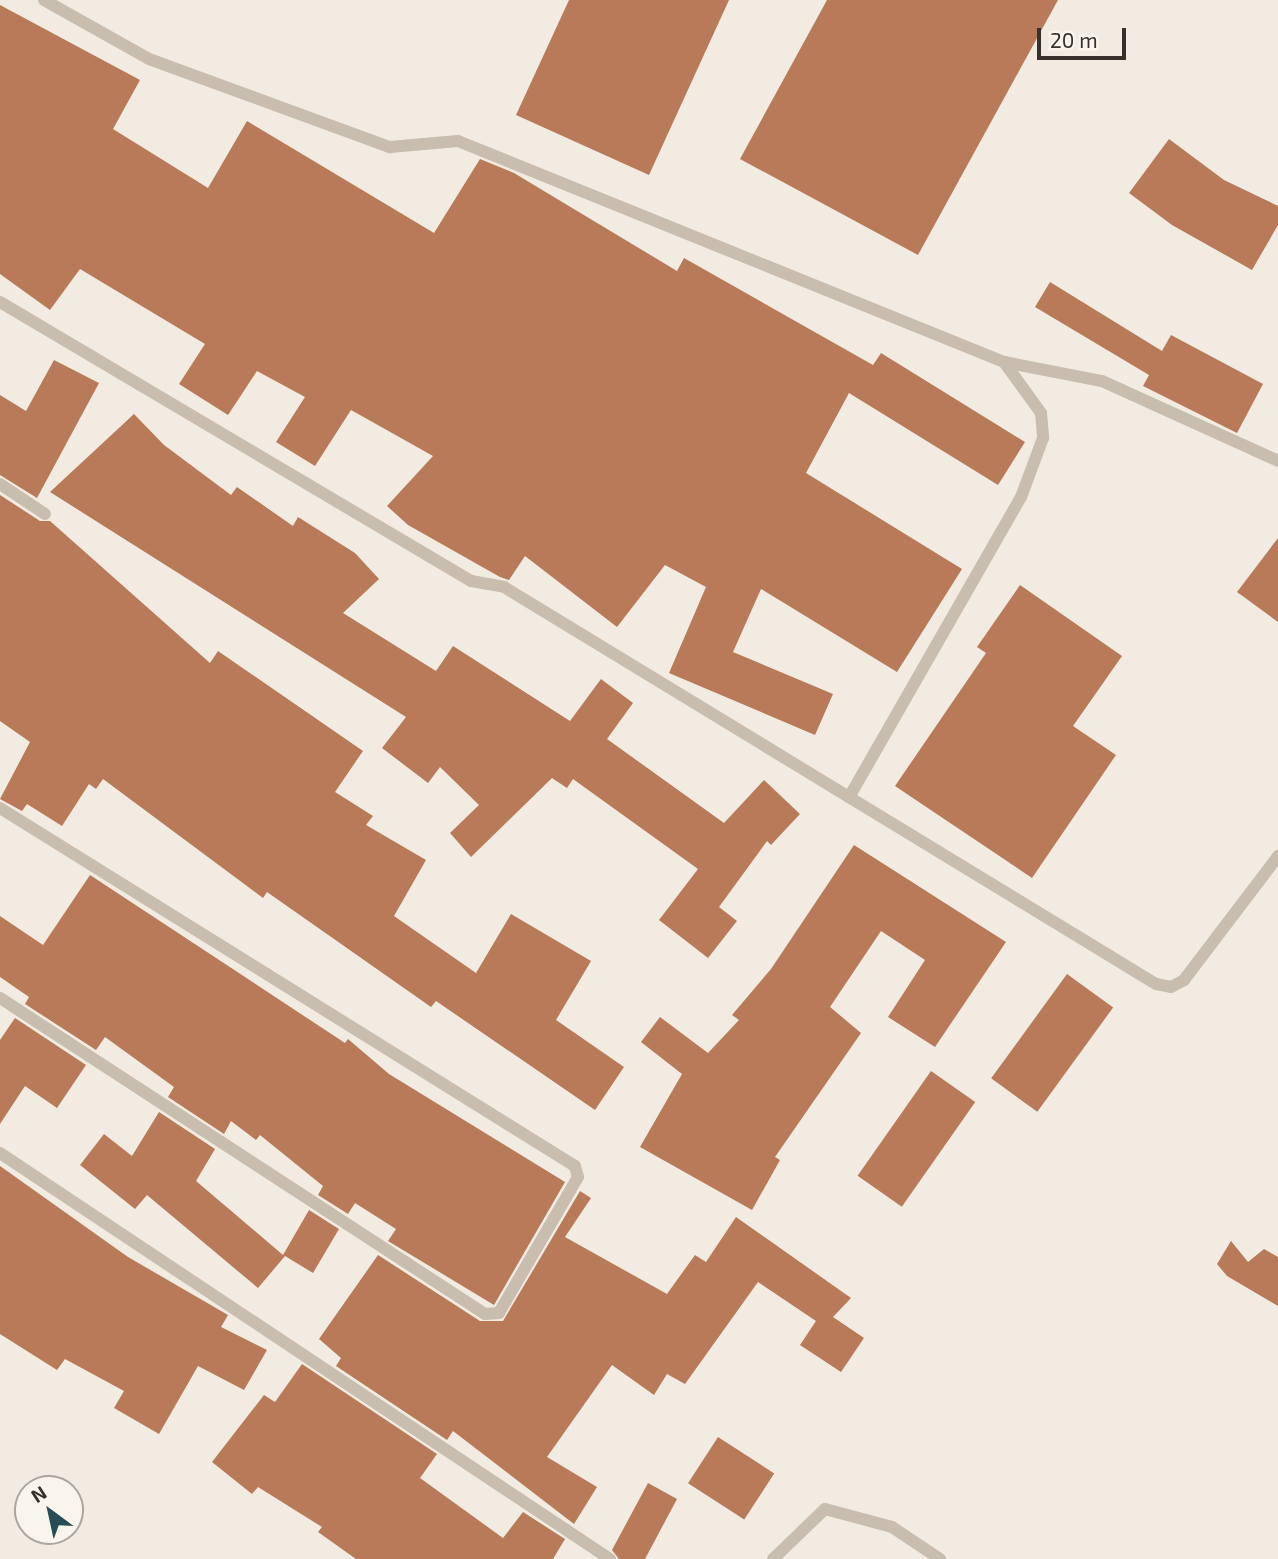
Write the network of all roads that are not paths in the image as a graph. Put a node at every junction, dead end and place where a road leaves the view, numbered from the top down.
1 (44, 0) edge
2 (0, 302) edge
3 (1004, 362) junction
4 (1278, 461) edge
5 (0, 484) edge
6 (45, 514) dead end
7 (849, 797) junction
8 (0, 808) edge
9 (1278, 856) edge
10 (0, 998) edge
11 (0, 1153) edge
12 (610, 1559) edge
13 (772, 1559) edge
14 (940, 1559) edge

1 - 3 lane
2 - 7 lane
3 - 4 lane
3 - 7 lane
5 - 6 lane
7 - 9 lane
8 - 10 lane
11 - 12 lane
13 - 14 lane

